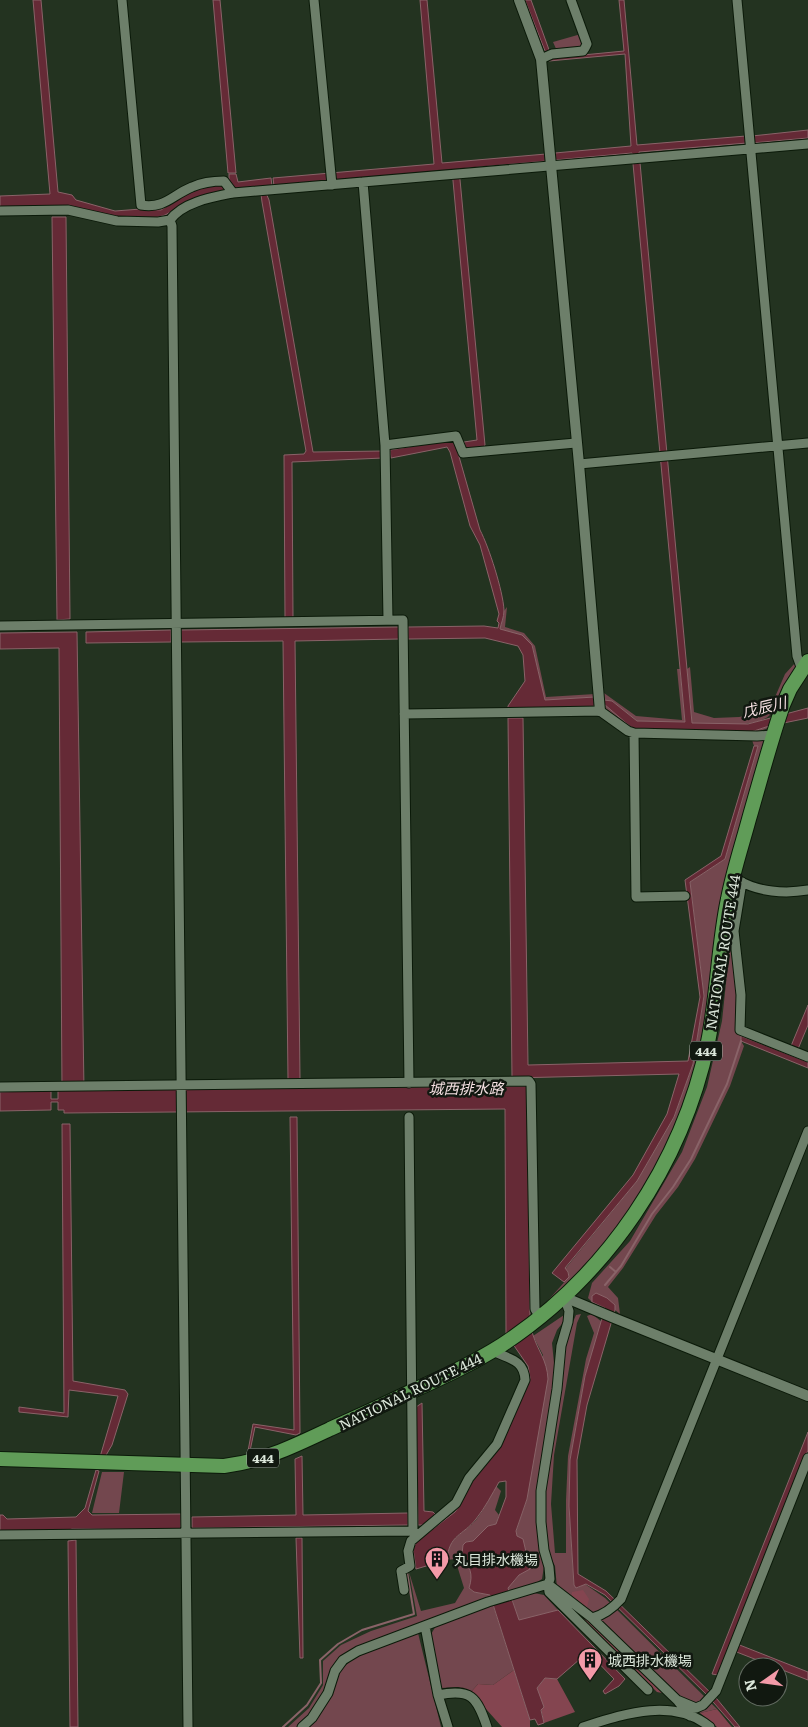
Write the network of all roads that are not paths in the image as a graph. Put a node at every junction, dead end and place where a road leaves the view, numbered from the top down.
1 (122, 0) edge
2 (314, 0) edge
3 (519, 0) edge
4 (571, 0) edge
5 (737, 0) edge
6 (546, 56) junction
7 (808, 144) edge
8 (750, 149) junction
9 (551, 167) junction
10 (331, 180) junction
11 (363, 182) junction
12 (230, 188) junction
13 (0, 212) edge
14 (170, 220) junction
15 (576, 443) junction
16 (808, 443) edge
17 (385, 445) junction
18 (778, 446) junction
19 (579, 464) junction
20 (388, 620) junction
21 (176, 623) junction
22 (0, 626) edge
23 (805, 666) edge
24 (600, 711) junction
25 (404, 714) junction
26 (634, 733) junction
27 (773, 735) junction
28 (738, 879) junction
29 (808, 890) edge
30 (685, 896) dead end
31 (808, 1057) edge
32 (409, 1082) junction
33 (181, 1086) junction
34 (0, 1087) edge
35 (409, 1118) dead end
36 (808, 1131) edge
37 (564, 1297) junction
38 (538, 1318) junction
39 (497, 1348) junction
40 (717, 1360) junction
41 (412, 1392) junction
42 (808, 1396) edge
43 (808, 1458) edge
44 (0, 1459) edge
45 (185, 1465) junction
46 (186, 1526) junction
47 (414, 1526) junction
48 (0, 1535) edge
49 (548, 1584) junction
50 (404, 1590) dead end
51 (592, 1618) junction
52 (425, 1626) junction
53 (648, 1690) dead end
54 (438, 1695) junction
55 (677, 1700) junction
56 (690, 1716) junction
57 (188, 1727) edge
58 (302, 1727) edge
59 (448, 1727) edge
60 (487, 1727) edge
61 (583, 1727) edge
62 (710, 1727) edge

1 - 12 street
2 - 10 street
3 - 6 street
4 - 6 street
5 - 8 street
6 - 9 street
7 - 8 street
8 - 9 street
8 - 18 street
9 - 11 street
9 - 15 street
10 - 11 street
10 - 12 street
11 - 17 street
12 - 14 street
13 - 14 street
14 - 21 street
15 - 17 street
15 - 19 street
16 - 18 street
17 - 20 street
18 - 19 street
18 - 23 street
19 - 24 street
20 - 21 street
20 - 25 street
21 - 22 street
21 - 33 street
23 - 27 highway, NATIONAL ROUTE 444 / 444
24 - 25 street
24 - 26 street
25 - 32 street
26 - 27 street
26 - 30 street
27 - 28 highway, NATIONAL ROUTE 444 / 444
28 - 29 street
28 - 31 street
28 - 37 highway, NATIONAL ROUTE 444 / 444
32 - 33 street
32 - 38 street
33 - 34 street
33 - 45 street
35 - 41 street
36 - 40 street
37 - 38 highway, NATIONAL ROUTE 444 / 444
37 - 40 street
37 - 49 street
38 - 39 highway, NATIONAL ROUTE 444 / 444
39 - 41 highway, NATIONAL ROUTE 444 / 444
39 - 47 street
40 - 42 street
40 - 51 street
41 - 45 highway, NATIONAL ROUTE 444 / 444
41 - 47 street
43 - 55 street
44 - 45 highway, NATIONAL ROUTE 444 / 444
45 - 46 street
46 - 47 street
46 - 48 street
46 - 57 street
47 - 50 street
49 - 51 street
49 - 52 street
49 - 53 street
51 - 55 street
52 - 54 street
52 - 58 street
54 - 59 street
54 - 60 street
55 - 56 street
56 - 61 street
56 - 62 street

